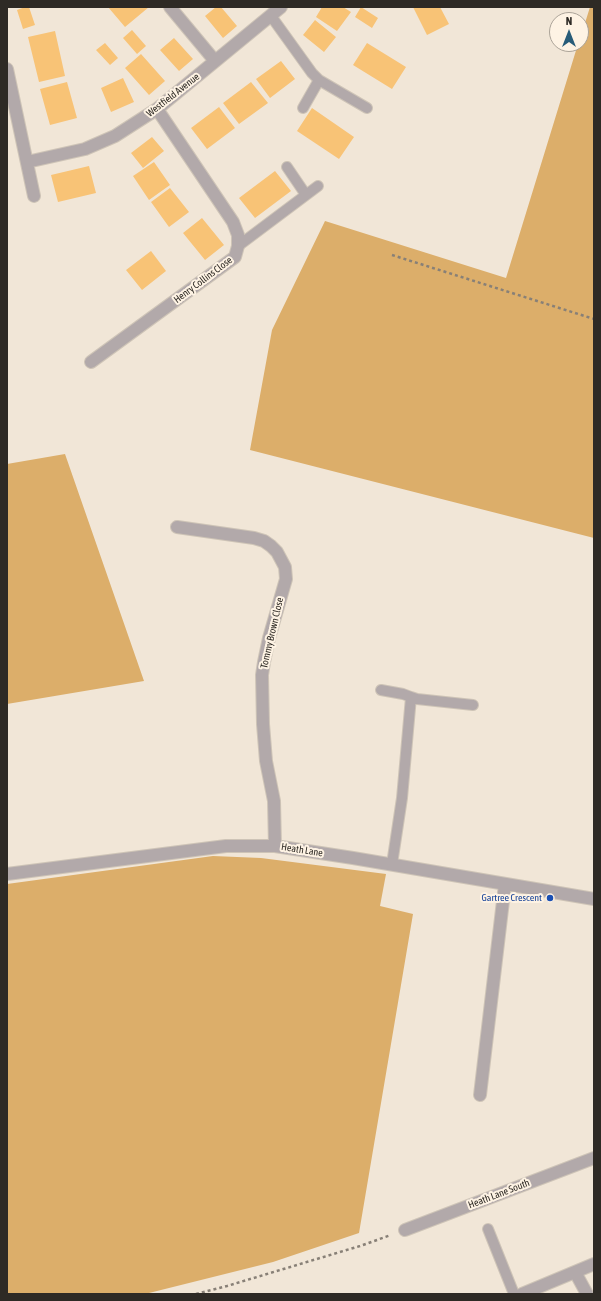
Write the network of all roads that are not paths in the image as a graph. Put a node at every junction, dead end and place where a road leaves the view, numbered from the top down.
1 (170, 7) edge
2 (281, 7) edge
3 (271, 16) junction
4 (215, 61) junction
5 (7, 69) edge
6 (319, 80) junction
7 (303, 108) dead end
8 (366, 108) dead end
9 (157, 109) junction
10 (27, 162) junction
11 (287, 167) dead end
12 (318, 186) dead end
13 (306, 195) junction
14 (34, 196) dead end
15 (238, 246) junction
16 (91, 362) dead end
17 (177, 527) dead end
18 (381, 690) dead end
19 (411, 697) junction
20 (473, 705) dead end
21 (275, 846) junction
22 (392, 864) junction
23 (7, 874) edge
24 (505, 884) junction
25 (594, 900) edge
26 (480, 1095) dead end
27 (594, 1158) edge
28 (488, 1229) dead end
29 (404, 1230) road end
30 (594, 1264) edge
31 (575, 1272) junction
32 (514, 1294) edge
33 (522, 1294) edge
34 (587, 1294) edge

1 - 4 street
2 - 3 street, Westfield Avenue
3 - 4 street, Westfield Avenue
3 - 6 lane
4 - 9 street, Westfield Avenue
5 - 10 street
6 - 7 lane
6 - 8 lane
9 - 10 street, Westfield Avenue
9 - 15 street, Henry Collins Close
10 - 14 street
11 - 13 lane
12 - 13 lane
13 - 15 lane
15 - 16 street, Henry Collins Close
17 - 21 street, Tommy Brown Close
18 - 19 lane
19 - 20 lane
19 - 22 lane
21 - 22 street, Heath Lane
21 - 23 street, Heath Lane
22 - 24 street, Heath Lane
24 - 25 street, Heath Lane
24 - 26 street
27 - 29 street, Heath Lane South
28 - 32 lane
30 - 31 street
31 - 33 street
31 - 34 street

